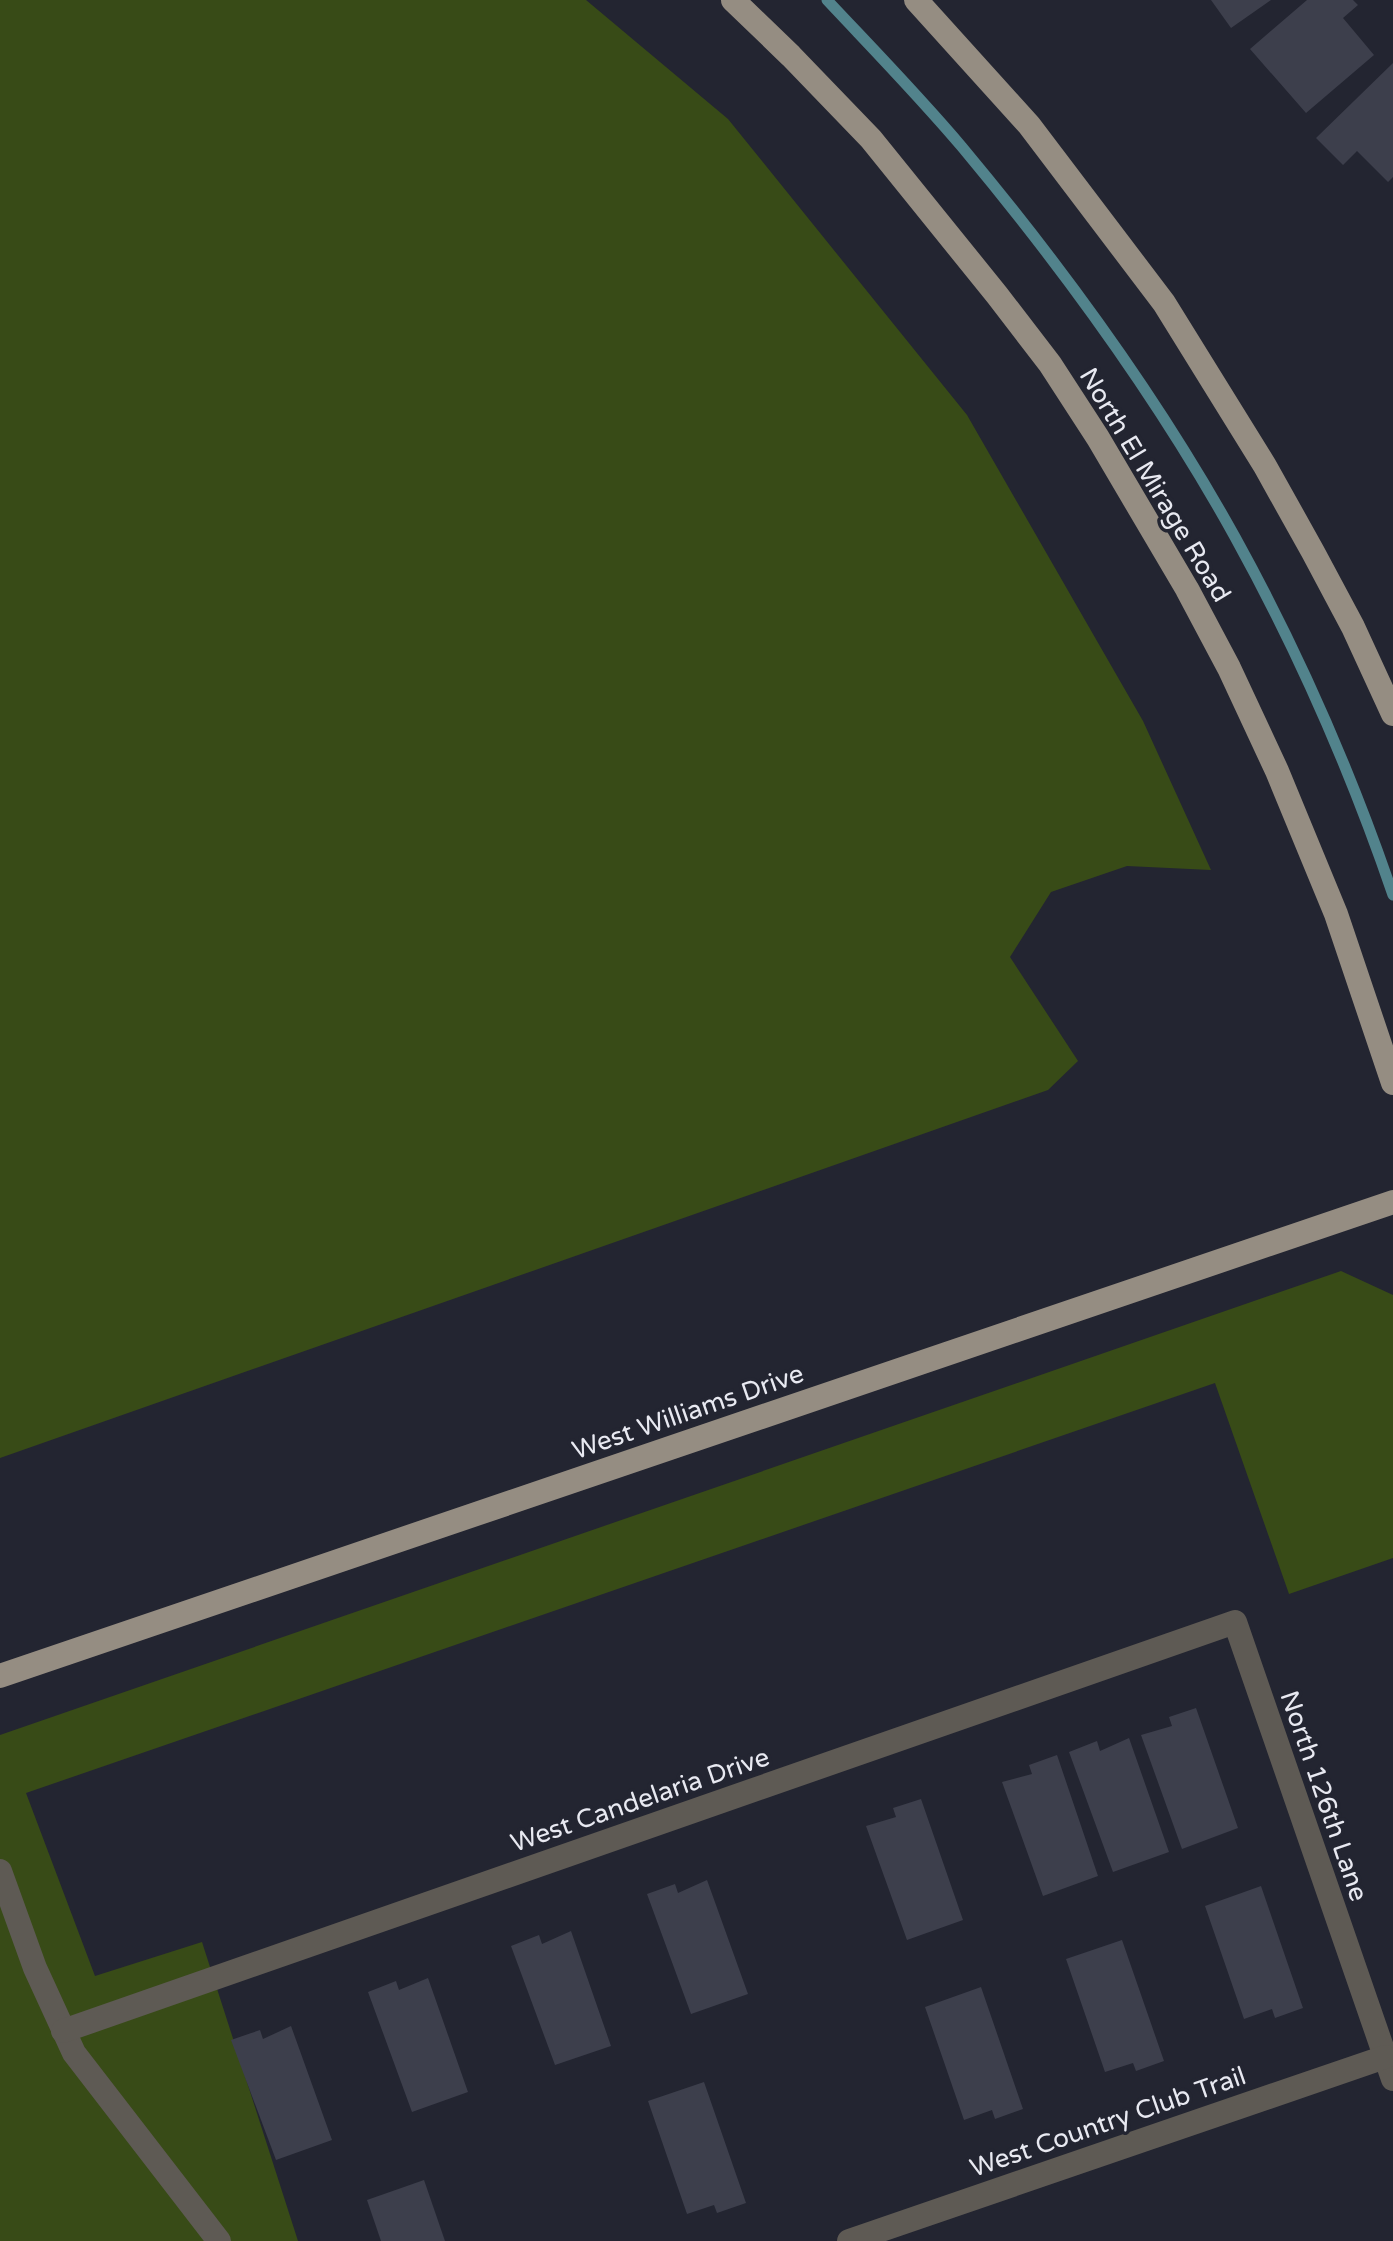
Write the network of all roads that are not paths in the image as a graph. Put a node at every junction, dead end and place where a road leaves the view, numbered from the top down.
1 (733, 0) edge
2 (916, 0) edge
3 (1393, 714) edge
4 (1393, 1083) edge
5 (1393, 1202) edge
6 (1235, 1622) joint
7 (0, 1676) edge
8 (0, 1871) edge
9 (63, 2031) junction
10 (1389, 2068) edge
11 (219, 2241) edge
12 (849, 2241) edge

1 - 4 main road, North El Mirage Road
2 - 3 main road
5 - 7 main road, West Williams Drive
6 - 9 street, West Candelaria Drive
6 - 10 street, North 126th Lane
8 - 9 street
9 - 11 street
10 - 12 street, West Country Club Trail

